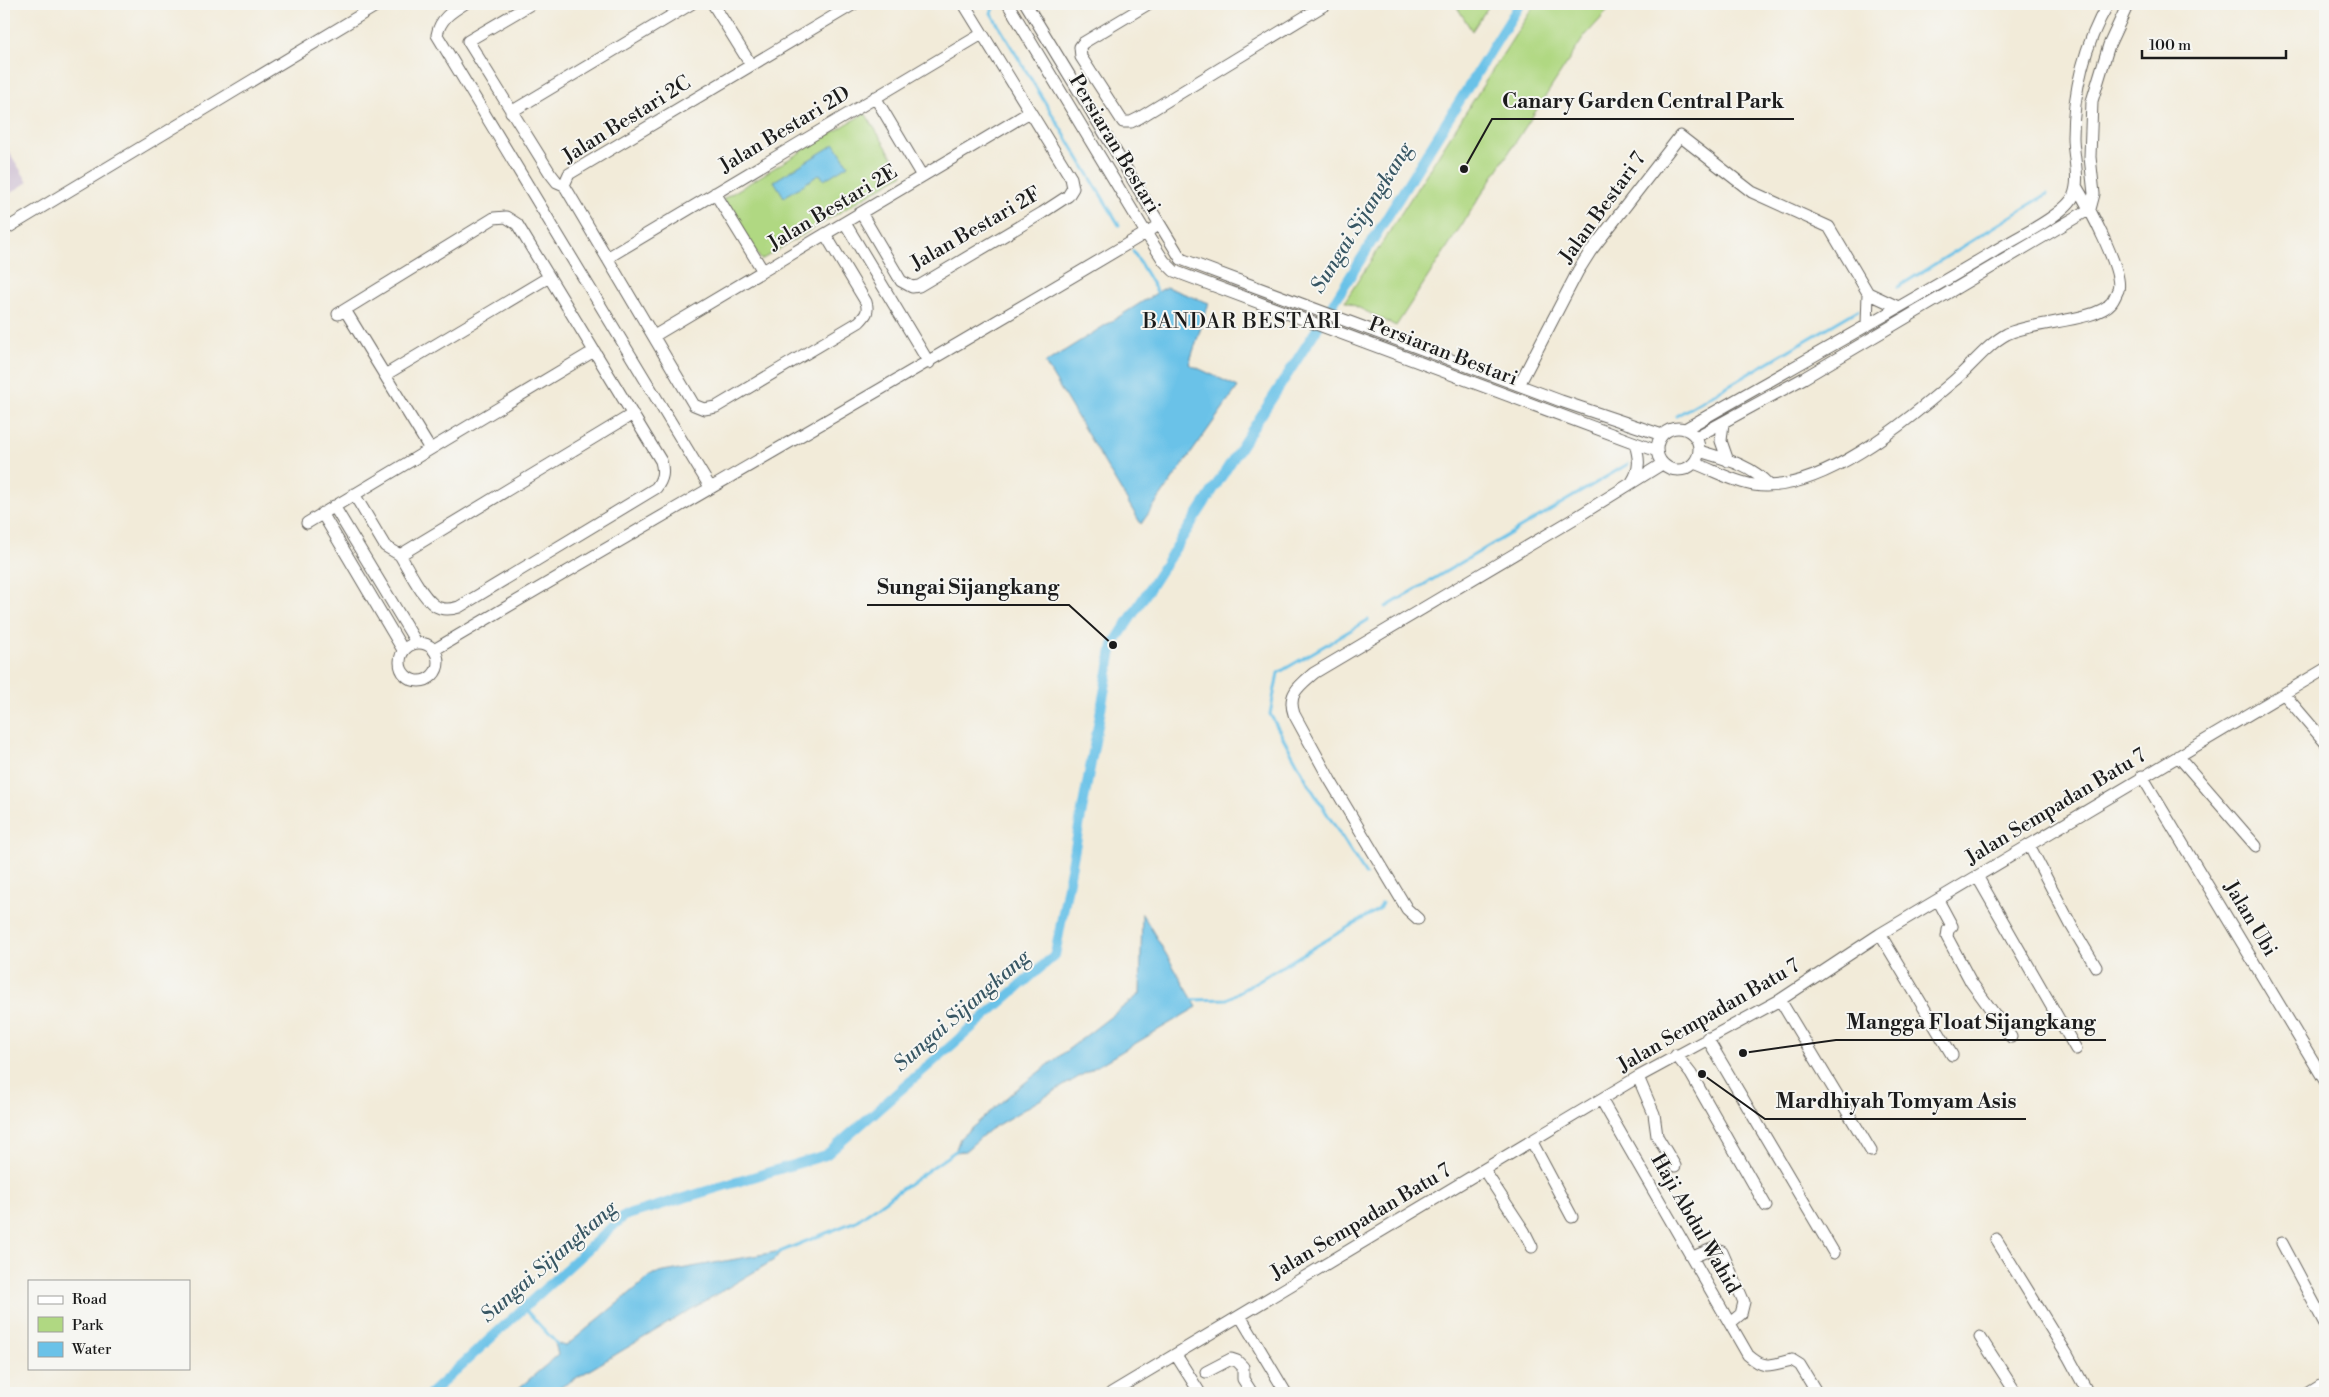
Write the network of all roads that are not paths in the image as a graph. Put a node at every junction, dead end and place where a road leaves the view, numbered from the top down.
1 (379, 4) edge
2 (464, 4) edge
3 (531, 4) edge
4 (691, 4) edge
5 (713, 4) edge
6 (854, 4) edge
7 (964, 4) edge
8 (1026, 4) edge
9 (1148, 4) edge
10 (1326, 4) edge
11 (2108, 4) edge
12 (2128, 4) edge
13 (1013, 5) edge
14 (982, 34) junction
15 (751, 65) junction
16 (875, 97) junction
17 (511, 112) junction
18 (1030, 112) junction
19 (922, 176) junction
20 (564, 186) junction
21 (2076, 186) junction
22 (715, 193) junction
23 (2090, 209) junction
24 (861, 213) junction
25 (845, 222) junction
26 (1160, 225) junction
27 (4, 230) edge
28 (1146, 233) junction
29 (825, 234) junction
30 (607, 258) junction
31 (763, 272) junction
32 (549, 276) junction
33 (1868, 293) junction
34 (1898, 307) junction
35 (1868, 325) junction
36 (654, 336) junction
37 (594, 351) junction
38 (929, 363) junction
39 (384, 375) junction
40 (1519, 385) junction
41 (633, 414) junction
42 (1723, 423) junction
43 (1685, 429) junction
44 (1662, 435) junction
45 (1696, 437) junction
46 (1635, 443) junction
47 (430, 449) junction
48 (1657, 451) junction
49 (1700, 451) junction
50 (1728, 460) junction
51 (1694, 463) junction
52 (1662, 464) junction
53 (1632, 482) junction
54 (1769, 485) junction
55 (710, 487) junction
56 (354, 494) junction
57 (334, 506) junction
58 (322, 513) junction
59 (307, 523) dead end
60 (400, 554) junction
61 (416, 642) junction
62 (403, 650) junction
63 (434, 650) junction
64 (2325, 669) edge
65 (2284, 694) junction
66 (2325, 742) edge
67 (2178, 756) junction
68 (2142, 776) junction
69 (2029, 845) junction
70 (2256, 846) dead end
71 (1977, 876) junction
72 (1938, 900) junction
73 (1418, 919) dead end
74 (1880, 934) junction
75 (2096, 967) dead end
76 (1780, 1000) junction
77 (2011, 1037) dead end
78 (1706, 1038) junction
79 (2076, 1049) dead end
80 (1676, 1055) junction
81 (1952, 1055) dead end
82 (1638, 1077) junction
83 (2325, 1081) edge
84 (1602, 1100) junction
85 (1532, 1142) junction
86 (1870, 1151) dead end
87 (1675, 1166) dead end
88 (1484, 1170) junction
89 (1766, 1206) dead end
90 (1572, 1217) dead end
91 (1996, 1239) dead end
92 (2282, 1243) dead end
93 (1532, 1247) dead end
94 (1834, 1253) dead end
95 (1693, 1256) junction
96 (1240, 1316) junction
97 (1730, 1323) junction
98 (2325, 1324) edge
99 (1980, 1337) dead end
100 (1176, 1355) junction
101 (1206, 1372) dead end
102 (2325, 1384) edge
103 (1111, 1393) edge
104 (1200, 1393) edge
105 (1252, 1393) edge
106 (1286, 1393) edge
107 (1817, 1393) edge
108 (2016, 1393) edge
109 (2088, 1393) edge
110 (2309, 1393) edge

1 - 27 street
2 - 55 street
3 - 17 street
4 - 17 street
5 - 15 street
6 - 15 street, Jalan Bestari 2C
7 - 14 street
8 - 26 street, Persiaran Bestari
9 - 10 street
11 - 21 street
12 - 23 street
13 - 28 street, Persiaran Bestari
14 - 16 street, Jalan Bestari 2D
14 - 18 street
15 - 20 street, Jalan Bestari 2C
16 - 19 street
16 - 22 street, Jalan Bestari 2D
17 - 20 street
18 - 19 street, Jalan Bestari 2E
18 - 24 street, Jalan Bestari 2F
19 - 24 street, Jalan Bestari 2E
20 - 30 street, Jalan Bestari 2C
21 - 23 street
21 - 34 street
22 - 30 street, Jalan Bestari 2D
22 - 31 street
23 - 42 street
23 - 54 street
24 - 25 street, Jalan Bestari 2E
25 - 29 street, Jalan Bestari 2E
25 - 38 street
26 - 28 street
26 - 40 street, Persiaran Bestari
28 - 38 street
28 - 46 street, Persiaran Bestari
29 - 31 street, Jalan Bestari 2E
29 - 36 street, Jalan Bestari 2C
30 - 36 street, Jalan Bestari 2C
31 - 36 street, Jalan Bestari 2E
32 - 37 street
32 - 39 street
32 - 39 street
33 - 34 street
33 - 35 street
33 - 40 street, Jalan Bestari 7
34 - 35 street
35 - 43 street
37 - 41 street
37 - 47 street
38 - 55 street
39 - 47 street
40 - 44 street, Persiaran Bestari
41 - 60 street
41 - 60 street
42 - 45 street
42 - 50 street
43 - 44 street
43 - 45 street
44 - 48 street
45 - 49 street
46 - 48 street, Persiaran Bestari
46 - 53 street
47 - 56 street
48 - 52 street
49 - 50 street
49 - 51 street
50 - 54 street
51 - 52 street
51 - 54 street
52 - 53 street
53 - 73 street
55 - 63 street
56 - 57 street
56 - 60 street
57 - 58 street
57 - 61 street
58 - 59 street
58 - 62 street
61 - 62 street
61 - 63 street
62 - 63 street
64 - 65 street, Jalan Sempadan Batu 7
65 - 66 street
65 - 67 street, Jalan Sempadan Batu 7
67 - 68 street, Jalan Sempadan Batu 7
67 - 70 street
68 - 69 street, Jalan Sempadan Batu 7
68 - 83 street, Jalan Ubi
69 - 71 street, Jalan Sempadan Batu 7
69 - 75 street
71 - 72 street, Jalan Sempadan Batu 7
71 - 79 street
72 - 74 street, Jalan Sempadan Batu 7
72 - 77 street
74 - 76 street, Jalan Sempadan Batu 7
74 - 81 street
76 - 78 street, Jalan Sempadan Batu 7
76 - 86 street
78 - 80 street, Jalan Sempadan Batu 7
78 - 94 street
80 - 82 street, Jalan Sempadan Batu 7
80 - 89 street
82 - 84 street, Jalan Sempadan Batu 7
82 - 87 street
84 - 85 street, Jalan Sempadan Batu 7
84 - 95 street, Haji Abdul Wahid
85 - 88 street, Jalan Sempadan Batu 7
85 - 90 street
88 - 93 street
88 - 96 street, Jalan Sempadan Batu 7
91 - 109 street
92 - 98 street
95 - 97 street, Haji Abdul Wahid
95 - 97 street
96 - 100 street, Jalan Sempadan Batu 7
96 - 106 street
97 - 107 street, Haji Abdul Wahid
99 - 108 street
100 - 103 street, Jalan Sempadan Batu 7
100 - 104 street
101 - 105 street
102 - 110 street

